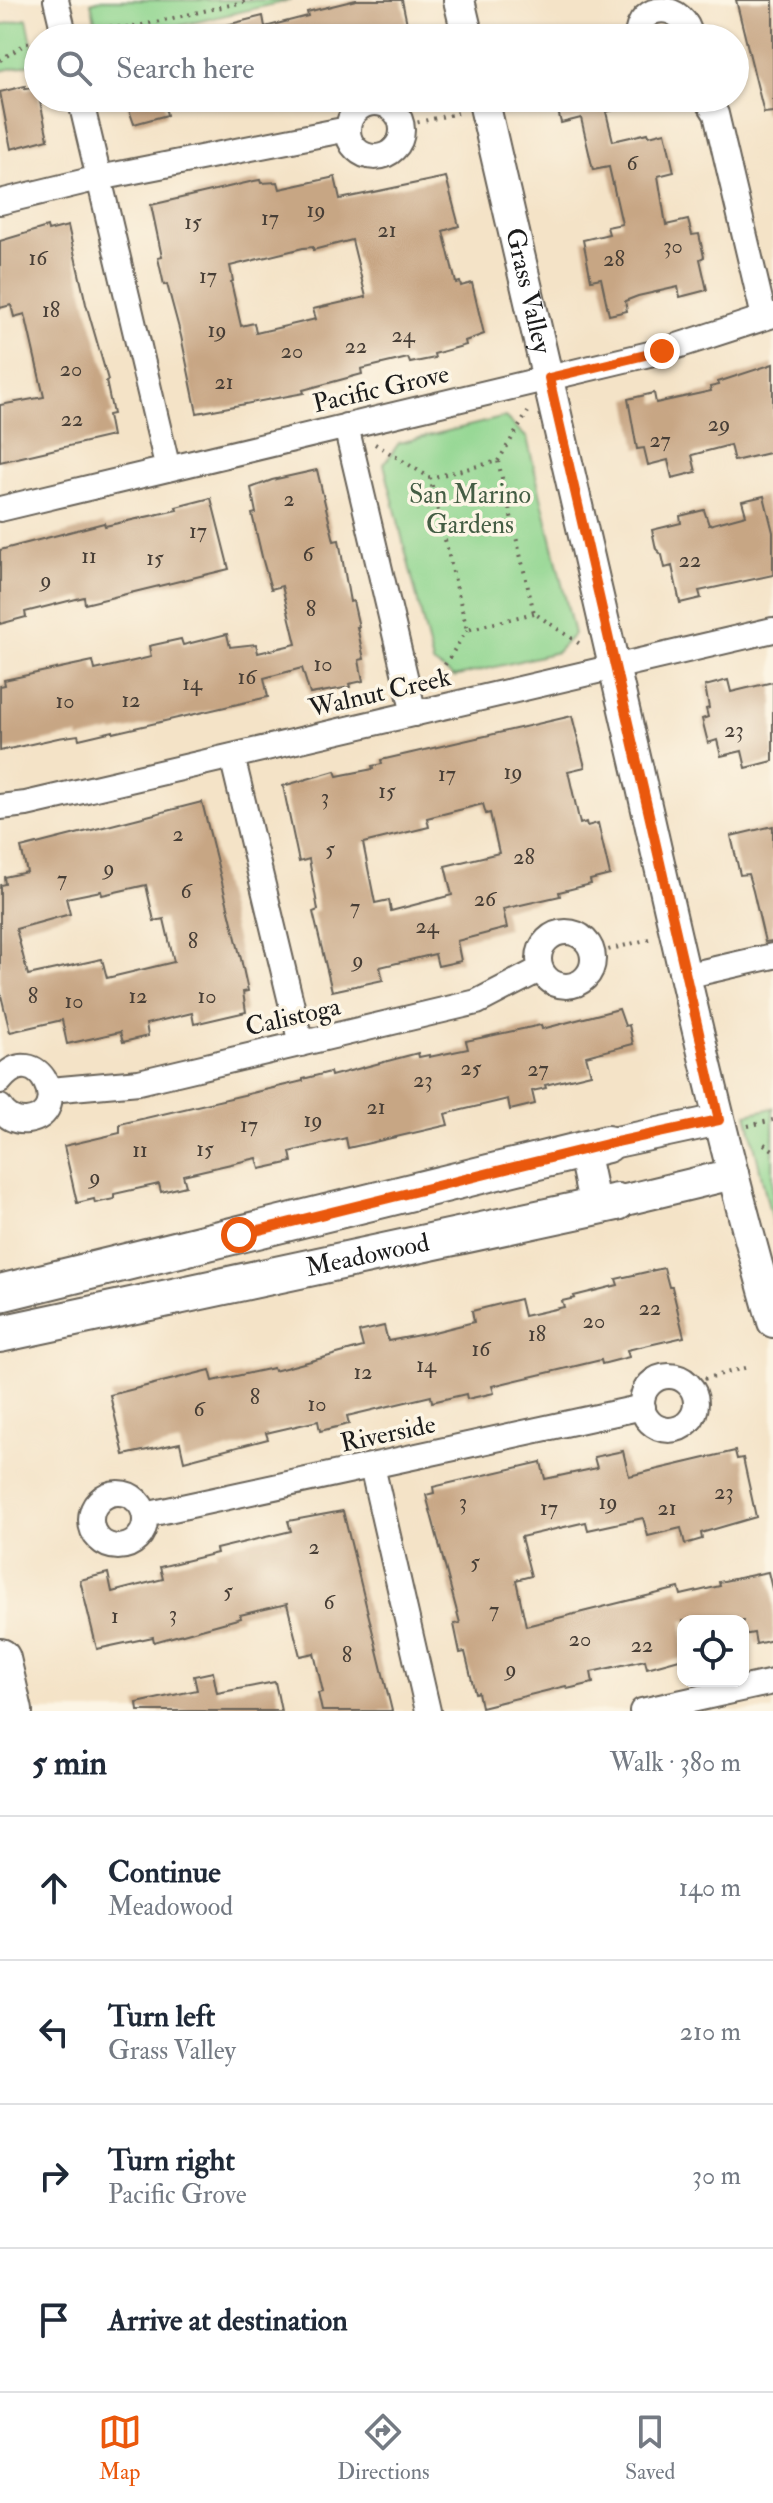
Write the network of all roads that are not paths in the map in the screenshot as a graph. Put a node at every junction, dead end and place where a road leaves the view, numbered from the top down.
1 (56, 0) edge
2 (459, 0) edge
3 (62, 24) edge
4 (465, 24) edge
5 (641, 24) edge
6 (687, 24) edge
7 (83, 112) edge
8 (355, 112) edge
9 (395, 112) edge
10 (486, 112) edge
11 (715, 112) edge
12 (348, 129) junction
13 (99, 178) junction
14 (0, 202) edge
15 (768, 316) edge
16 (549, 378) junction
17 (346, 426) junction
18 (168, 469) junction
19 (0, 509) edge
20 (773, 630) edge
21 (614, 667) junction
22 (414, 714) junction
23 (232, 756) junction
24 (0, 807) edge
25 (773, 956) edge
26 (541, 969) junction
27 (685, 976) junction
28 (301, 1044) junction
29 (0, 1081) edge
30 (50, 1090) junction
31 (0, 1107) edge
32 (719, 1120) junction
33 (595, 1147) junction
34 (733, 1174) junction
35 (606, 1205) junction
36 (0, 1293) edge
37 (773, 1322) edge
38 (0, 1334) edge
39 (643, 1407) junction
40 (372, 1466) junction
41 (145, 1515) dead end
42 (0, 1659) edge
43 (773, 1682) edge
44 (12, 1711) edge
45 (428, 1711) edge
46 (646, 1711) edge

1 - 3 street
2 - 4 street
5 - 6 street
7 - 13 street
8 - 12 street
9 - 12 street
10 - 16 street, Grass Valley
11 - 15 street
12 - 13 street
13 - 14 street
13 - 18 street
15 - 16 street, Pacific Grove
16 - 17 street, Pacific Grove
16 - 21 street, Grass Valley
17 - 18 street, Pacific Grove
17 - 22 street
18 - 19 street, Pacific Grove
20 - 21 street, Walnut Creek
21 - 22 street, Walnut Creek
21 - 27 street, Grass Valley
22 - 23 street, Walnut Creek
23 - 24 street, Walnut Creek
23 - 28 street
25 - 27 street
26 - 26 street
26 - 28 street, Calistoga
27 - 32 street, Grass Valley
28 - 30 street, Calistoga
29 - 30 street
30 - 31 street
32 - 33 street, Meadowood
32 - 34 street, Grass Valley
33 - 35 street
33 - 36 main road, Meadowood
34 - 35 street, Meadowood
34 - 37 street, Grass Valley
35 - 38 main road, Meadowood
39 - 39 street
39 - 40 street, Riverside
40 - 41 street, Riverside
40 - 45 street
42 - 44 main road
43 - 46 street

